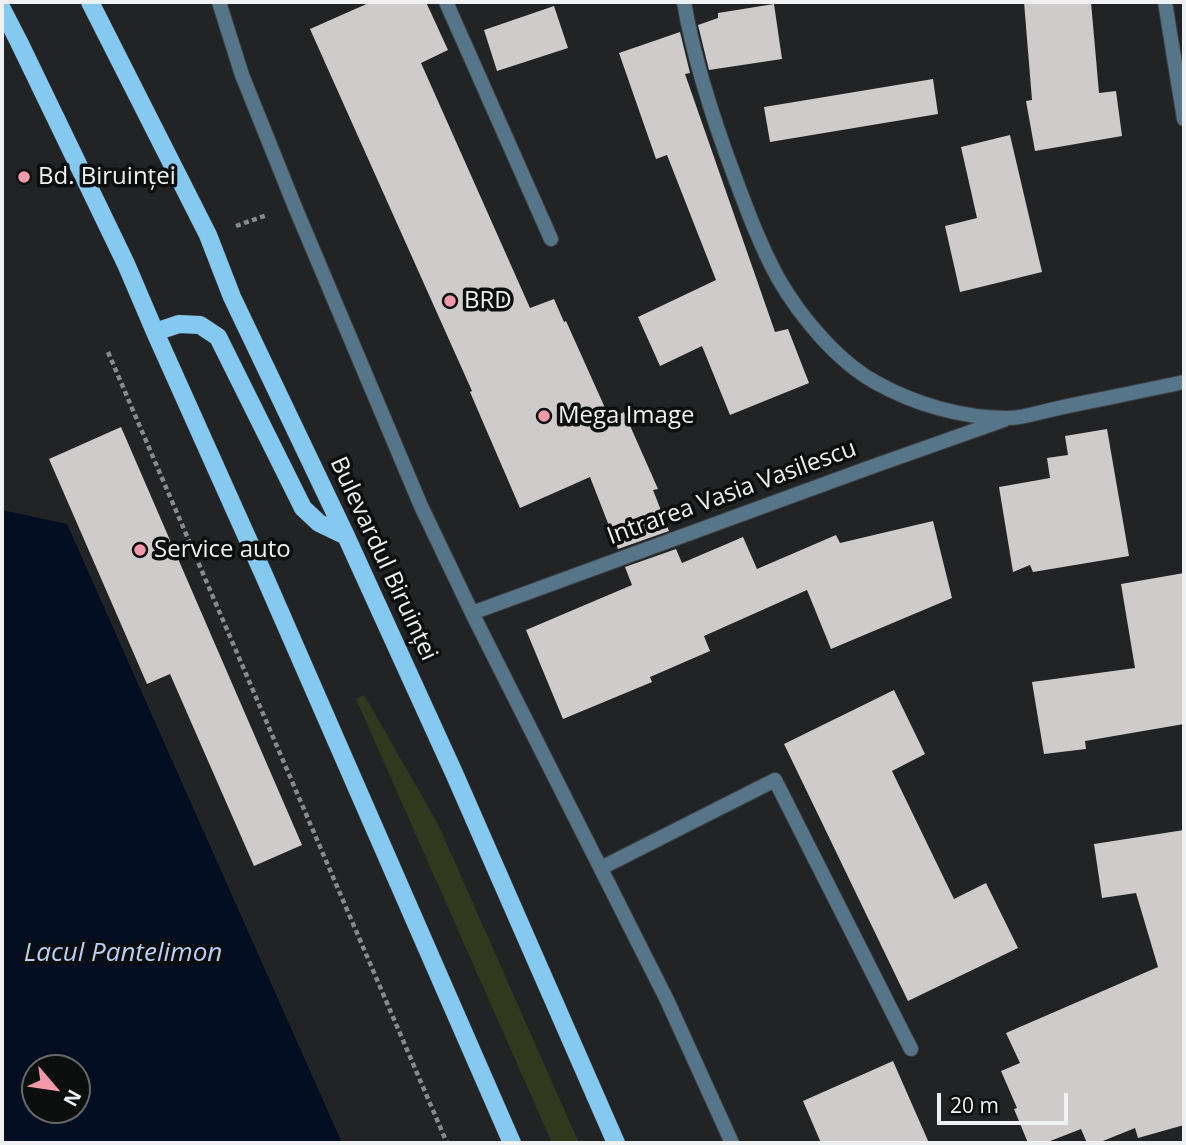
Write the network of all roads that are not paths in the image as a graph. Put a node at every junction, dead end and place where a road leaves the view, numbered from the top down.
1 (90, 2) edge
2 (219, 2) edge
3 (446, 2) edge
4 (684, 2) edge
5 (1165, 2) edge
6 (2, 9) edge
7 (1184, 119) edge
8 (551, 239) dead end
9 (155, 332) junction
10 (1184, 382) edge
11 (1009, 418) junction
12 (346, 536) junction
13 (472, 612) junction
14 (601, 868) junction
15 (911, 1049) dead end
16 (512, 1143) edge
17 (615, 1143) edge
18 (732, 1143) edge

1 - 12 main road, Bulevardul Biruinței
2 - 13 street
3 - 8 street
4 - 11 street
5 - 7 street
6 - 9 main road
9 - 12 main road
9 - 16 main road
10 - 11 street
11 - 13 street, Intrarea Vasia Vasilescu
12 - 17 main road, Bulevardul Biruinței
13 - 14 street
14 - 15 street
14 - 18 street

